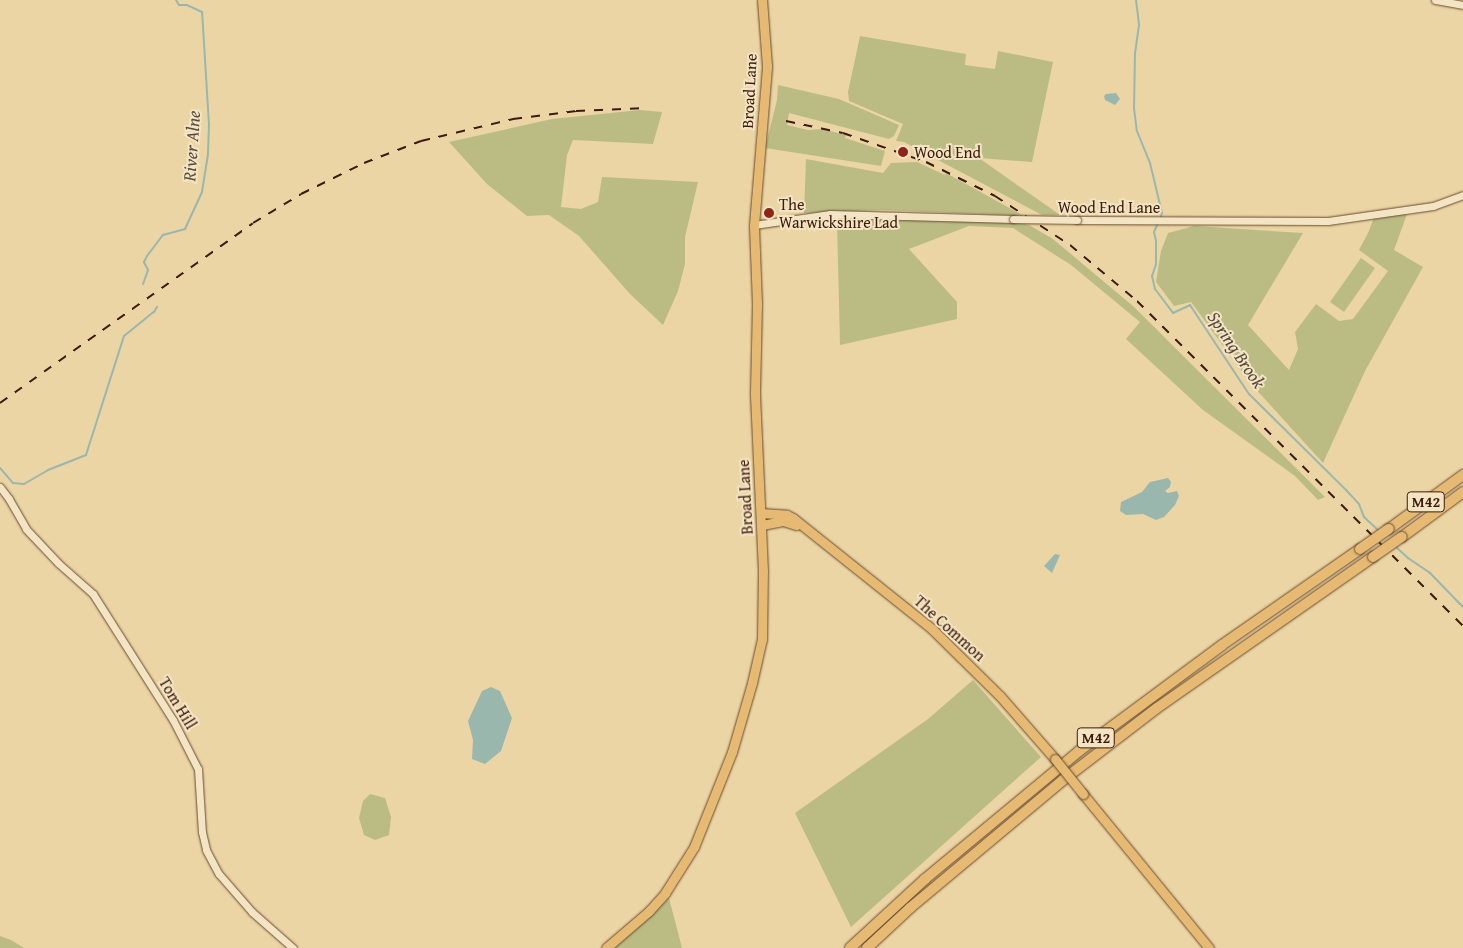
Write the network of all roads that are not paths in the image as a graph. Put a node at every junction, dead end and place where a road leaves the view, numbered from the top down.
1 (762, 0) edge
2 (1435, 0) edge
3 (1463, 5) edge
4 (1463, 195) edge
5 (754, 225) junction
6 (1463, 475) edge
7 (0, 487) edge
8 (1463, 492) edge
9 (761, 513) junction
10 (762, 526) junction
11 (812, 534) junction
12 (293, 948) edge
13 (606, 948) edge
14 (850, 948) edge
15 (867, 948) edge
16 (1209, 948) edge

1 - 5 main road, Broad Lane
2 - 3 street
4 - 5 street, Wood End Lane, bridge
5 - 9 main road, Broad Lane
6 - 14 highway, M42, bridge
7 - 12 street, Tom Hill
8 - 15 highway, M42, bridge
9 - 10 main road, Broad Lane
9 - 11 main road, The Common
10 - 11 main road, The Common
10 - 13 main road, Broad Lane
11 - 16 main road, The Common, bridge

